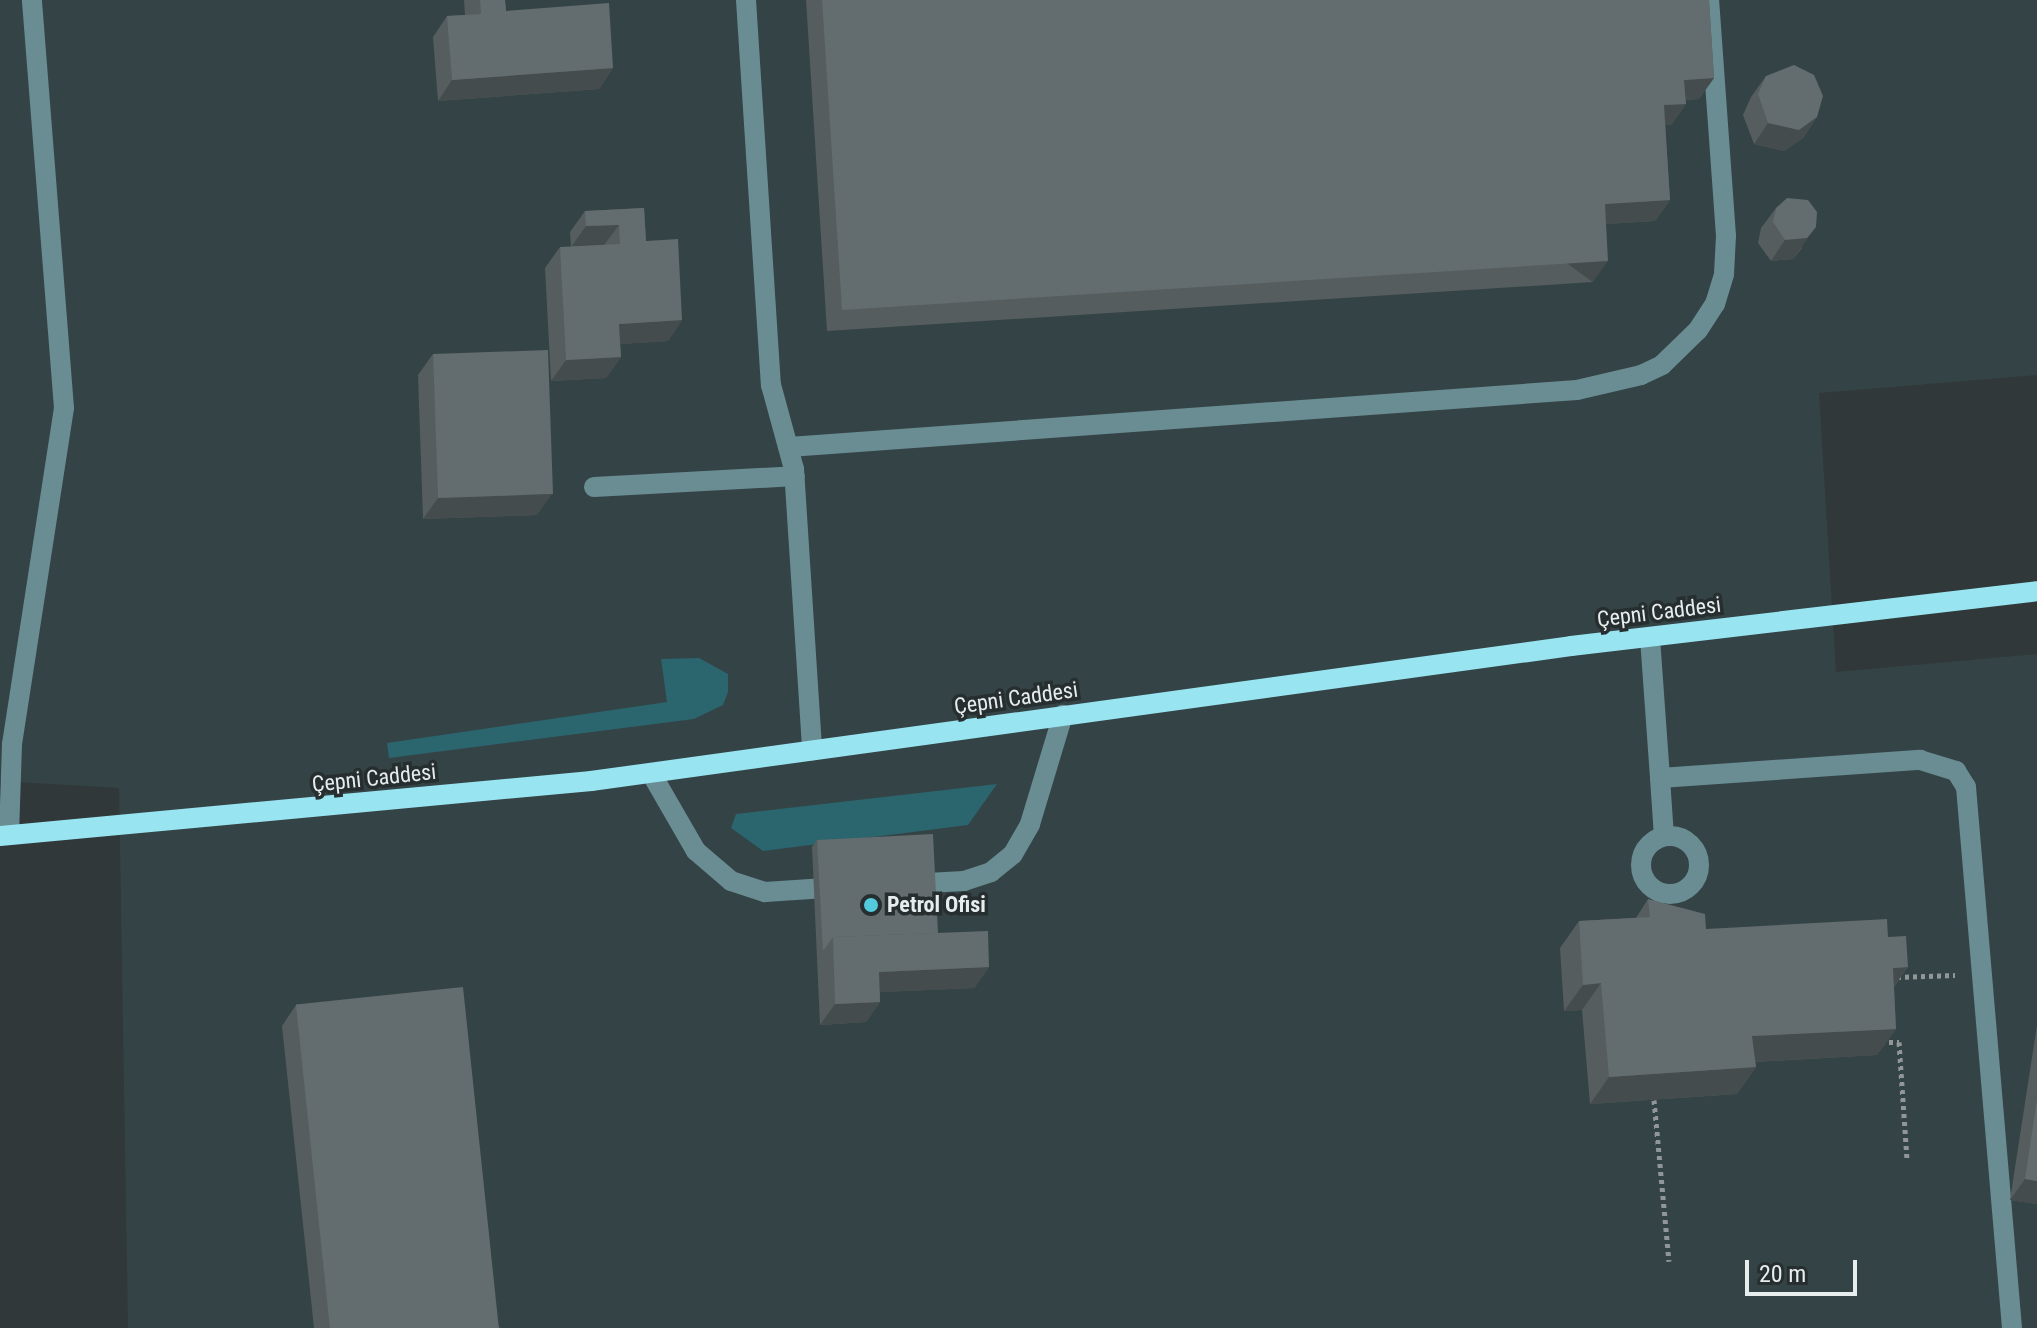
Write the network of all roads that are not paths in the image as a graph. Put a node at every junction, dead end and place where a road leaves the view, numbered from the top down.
1 (32, 0) edge
2 (746, 0) edge
3 (1709, 0) edge
4 (789, 447) junction
5 (795, 476) junction
6 (594, 487) dead end
7 (2037, 591) edge
8 (1650, 638) junction
9 (1063, 715) junction
10 (812, 750) junction
11 (651, 773) junction
12 (1660, 778) junction
13 (5, 836) edge
14 (1664, 836) dead end
15 (888, 885) edge
16 (857, 887) edge
17 (2012, 1328) edge

1 - 13 street
2 - 4 street
3 - 4 street
4 - 5 street
5 - 6 street
5 - 10 street
7 - 8 main road, Çepni Caddesi
8 - 9 main road, Çepni Caddesi
8 - 12 street
9 - 10 main road, Çepni Caddesi
9 - 15 street
10 - 11 main road, Çepni Caddesi
11 - 13 main road, Çepni Caddesi
11 - 16 street
12 - 14 street
12 - 17 street

